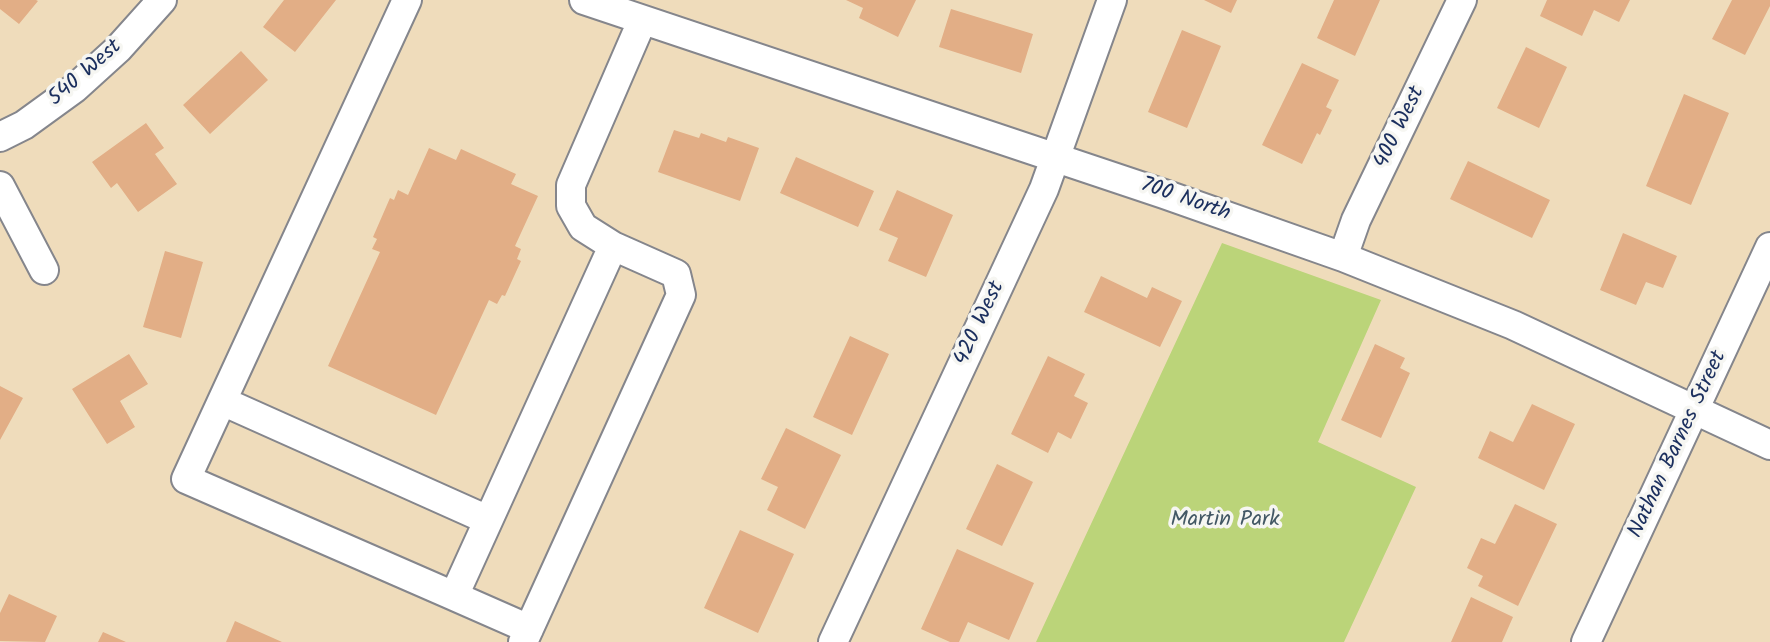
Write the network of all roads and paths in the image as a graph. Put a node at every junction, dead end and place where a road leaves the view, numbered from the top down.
1 (162, 0) edge
2 (407, 0) edge
3 (1112, 0) edge
4 (1462, 0) edge
5 (591, 1) edge
6 (642, 21) junction
7 (0, 137) edge
8 (1056, 158) junction
9 (0, 186) edge
10 (613, 246) junction
11 (1770, 247) edge
12 (1343, 257) junction
13 (44, 270) dead end
14 (222, 401) junction
15 (1695, 409) junction
16 (1770, 445) edge
17 (488, 520) junction
18 (454, 596) junction
19 (526, 635) edge
20 (833, 642) edge
21 (1586, 642) edge

1 - 7 street, 540 West
2 - 14 street
3 - 8 street, 420 West
4 - 12 street, 400 West
5 - 6 street, 700 North
6 - 8 street, 700 North
6 - 10 street
8 - 12 street, 700 North
8 - 20 street, 420 West
9 - 13 street
10 - 17 street
10 - 19 street
11 - 15 street, Nathan Barnes Street
12 - 15 street, 700 North
14 - 17 street
14 - 18 street
15 - 16 street, 700 North
15 - 21 street, Nathan Barnes Street
17 - 18 street
18 - 19 street

